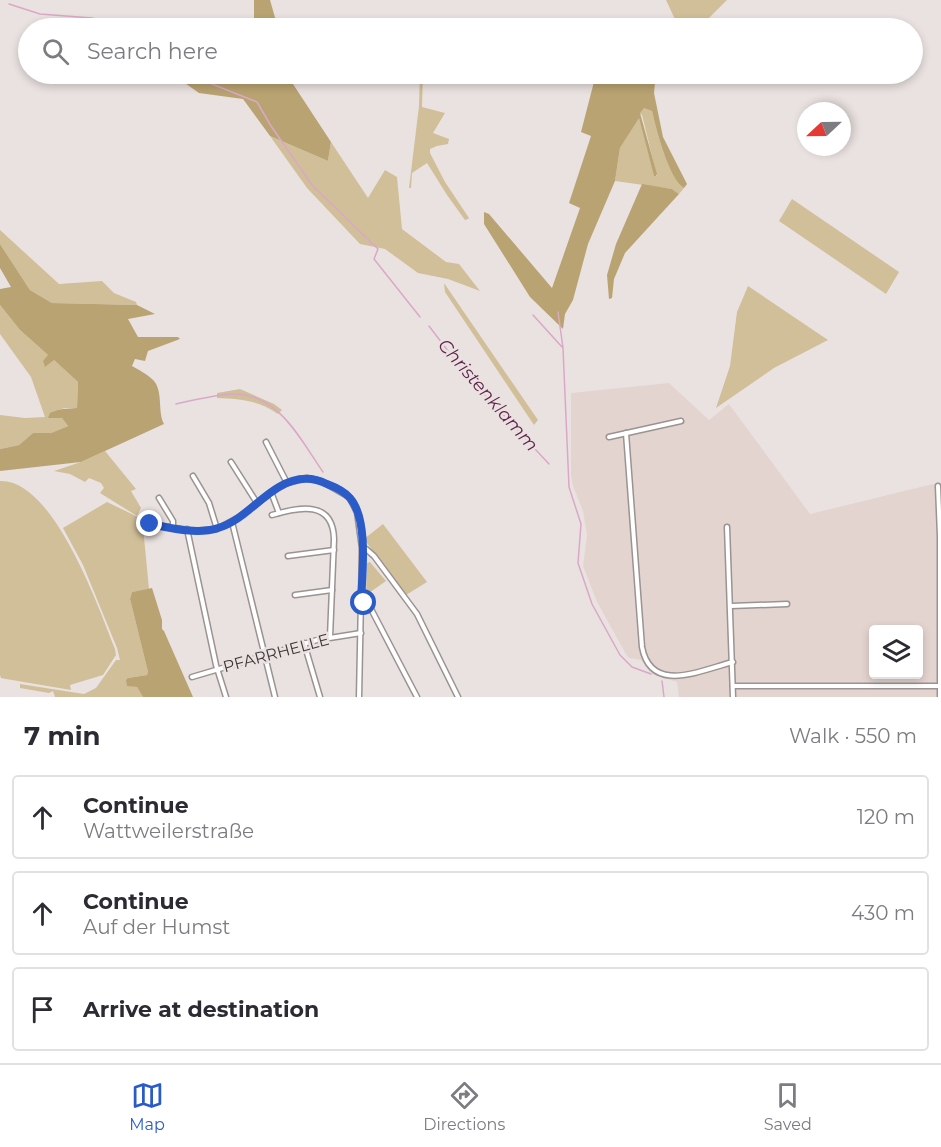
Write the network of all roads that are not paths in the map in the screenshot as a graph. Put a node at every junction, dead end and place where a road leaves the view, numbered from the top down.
1 (681, 421) dead end
2 (626, 433) junction
3 (609, 437) dead end
4 (266, 442) dead end
5 (231, 462) dead end
6 (193, 476) dead end
7 (286, 483) junction
8 (938, 486) dead end
9 (271, 492) junction
10 (159, 498) dead end
11 (257, 503) junction
12 (279, 513) junction
13 (272, 515) dead end
14 (232, 522) junction
15 (150, 524) dead end
16 (173, 527) junction
17 (727, 527) dead end
18 (187, 529) junction
19 (217, 529) junction
20 (362, 548) junction
21 (334, 550) junction
22 (288, 556) dead end
23 (332, 590) junction
24 (295, 595) dead end
25 (361, 602) junction
26 (787, 604) dead end
27 (731, 606) junction
28 (361, 633) junction
29 (330, 637) junction
30 (304, 643) junction
31 (264, 655) junction
32 (733, 662) junction
33 (217, 669) junction
34 (192, 677) dead end
35 (733, 686) junction
36 (941, 686) edge
37 (226, 697) edge
38 (275, 697) edge
39 (320, 697) edge
40 (359, 697) edge
41 (417, 697) edge
42 (458, 697) edge
43 (733, 697) edge
44 (940, 697) edge

1 - 2 street
2 - 3 street
2 - 32 street
4 - 7 street
5 - 11 street
6 - 19 street
7 - 9 street
7 - 20 street
8 - 36 street
9 - 11 street
9 - 12 street
10 - 16 street
11 - 14 street
12 - 13 street
12 - 21 street
14 - 19 street
14 - 31 street
15 - 16 street
16 - 18 street
17 - 27 street
18 - 19 street
18 - 33 street
20 - 25 street
20 - 42 street
21 - 22 street
21 - 23 street
23 - 24 street
23 - 29 street
25 - 28 street
25 - 41 street
26 - 27 street
27 - 32 street
28 - 29 street, PFARRHELLE
28 - 40 street
29 - 30 street, PFARRHELLE
30 - 31 street, PFARRHELLE
30 - 39 street
31 - 33 street, PFARRHELLE
31 - 38 street
32 - 35 street
33 - 34 street, PFARRHELLE
33 - 37 street
35 - 36 street
35 - 43 street
36 - 44 street

